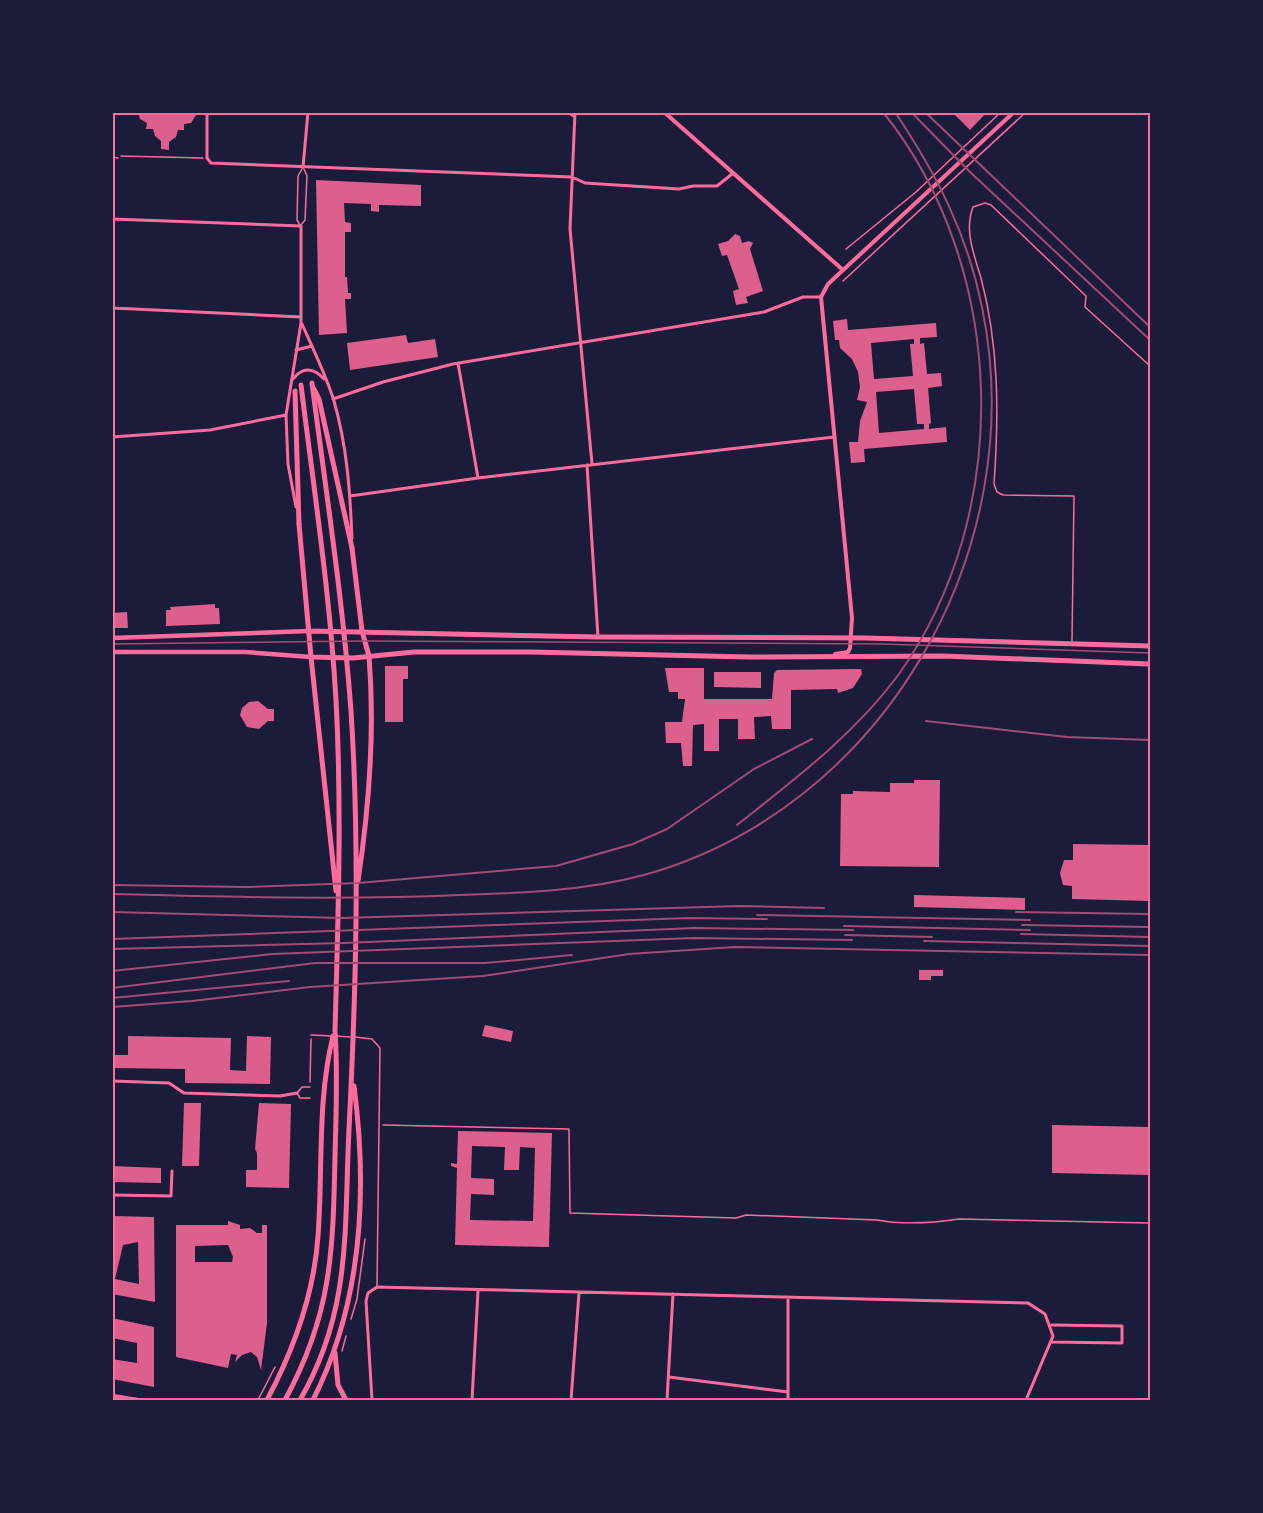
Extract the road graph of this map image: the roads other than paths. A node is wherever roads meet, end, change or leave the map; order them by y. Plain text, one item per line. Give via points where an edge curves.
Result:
1 (207, 112) edge
2 (308, 112) edge
3 (567, 112) edge
4 (664, 112) edge
5 (1014, 112) edge
6 (574, 114) edge
7 (112, 158) edge
8 (118, 158) road end
9 (303, 167) junction
10 (732, 174) junction
11 (572, 177) junction
12 (112, 219) edge
13 (301, 226) junction
14 (843, 270) junction
15 (821, 297) junction
16 (112, 308) edge
17 (301, 317) junction
18 (301, 323) junction
19 (582, 342) junction
20 (312, 346) junction
21 (296, 350) junction
22 (458, 363) junction
23 (1150, 366) edge
24 (293, 379) junction
25 (326, 380) junction
26 (302, 385) dead end
27 (295, 390) dead end
28 (333, 399) junction
29 (286, 415) junction
30 (112, 437) edge
31 (834, 437) junction
32 (590, 465) junction
33 (478, 478) junction
34 (350, 496) junction
35 (299, 524) junction
36 (352, 548) junction
37 (309, 631) junction
38 (362, 631) junction
39 (598, 637) junction
40 (852, 637) junction
41 (112, 638) edge
42 (1072, 645) junction
43 (1150, 646) edge
44 (112, 652) edge
45 (369, 656) junction
46 (311, 657) junction
47 (816, 657) junction
48 (1150, 664) edge
49 (356, 894) junction
50 (339, 904) junction
51 (334, 1031) junction
52 (311, 1035) road end
53 (352, 1072) junction
54 (112, 1081) edge
55 (310, 1087) road end
56 (297, 1093) junction
57 (310, 1098) dead end
58 (172, 1171) dead end
59 (112, 1195) edge
60 (377, 1287) junction
61 (478, 1291) junction
62 (579, 1293) junction
63 (673, 1294) junction
64 (788, 1297) junction
65 (1051, 1325) junction
66 (1052, 1342) junction
67 (335, 1352) junction
68 (669, 1377) junction
69 (788, 1392) junction
70 (112, 1396) edge
71 (137, 1401) edge
72 (267, 1401) edge
73 (285, 1401) edge
74 (300, 1401) edge
75 (313, 1401) edge
76 (346, 1401) edge
77 (372, 1401) edge
78 (472, 1401) edge
79 (571, 1401) edge
80 (667, 1401) edge
81 (788, 1401) edge
82 (1026, 1401) edge

1 - 9 street via 207,158 211,163
2 - 9 street
3 - 6 street
4 - 10 street
5 - 14 street
6 - 11 street
7 - 8 lane
9 - 11 street
9 - 13 lane via 307,176 305,220
9 - 13 lane via 298,176 297,220
10 - 11 street via 717,186 679,189 585,183
10 - 14 street
11 - 19 street via 570,229
12 - 13 street
13 - 17 street
14 - 15 street
15 - 19 street via 803,297 764,312
15 - 31 street
16 - 17 street
17 - 18 street
18 - 20 street
18 - 21 street
19 - 22 street
19 - 32 street
20 - 21 street
20 - 25 street
21 - 24 street
22 - 28 street
22 - 33 street
23 - 42 lane via 1085,307 1086,296 991,205 973,207 969,236 990,312 996,364 994,484 1003,495 1074,496
24 - 25 street via 306,369
24 - 29 street
25 - 28 street
26 - 50 main road via 330,620 339,784
27 - 35 main road
28 - 34 street
29 - 30 street via 210,430
29 - 35 street via 288,464
31 - 32 street
31 - 40 street
32 - 33 street
32 - 39 street
33 - 34 street
34 - 36 street
35 - 37 main road
36 - 38 main road
36 - 49 main road via 319,399 312,383 330,510 351,714
37 - 38 main road
37 - 41 main road
37 - 46 main road
38 - 39 main road
38 - 45 main road
39 - 40 main road
40 - 42 main road
40 - 47 street via 848,652
42 - 43 main road
44 - 46 main road via 245,652
45 - 46 main road
45 - 47 main road via 508,652
45 - 49 main road via 367,806
46 - 50 main road
47 - 48 main road via 942,656
49 - 53 main road
50 - 51 main road
51 - 72 main road via 323,1111 312,1278 289,1358
51 - 73 main road via 336,1109 330,1275 316,1332
52 - 60 lane via 366,1038 377,1042 380,1048
53 - 67 main road via 360,1152 359,1229 353,1290
53 - 74 main road via 343,1274 323,1353
54 - 56 street via 170,1083 184,1093
55 - 56 lane via 302,1087
56 - 57 lane via 300,1098
58 - 59 street via 171,1196
60 - 61 street
60 - 77 street via 368,1293 366,1301
61 - 62 street
61 - 78 street
62 - 63 street
62 - 79 street
63 - 64 street
63 - 68 street
64 - 65 street via 1023,1302 1040,1310
64 - 69 street
65 - 66 street
65 - 66 street via 1122,1326 1122,1343
66 - 82 street
67 - 75 main road
67 - 76 main road via 338,1385
68 - 69 street
68 - 80 street
69 - 81 street
70 - 71 main road

